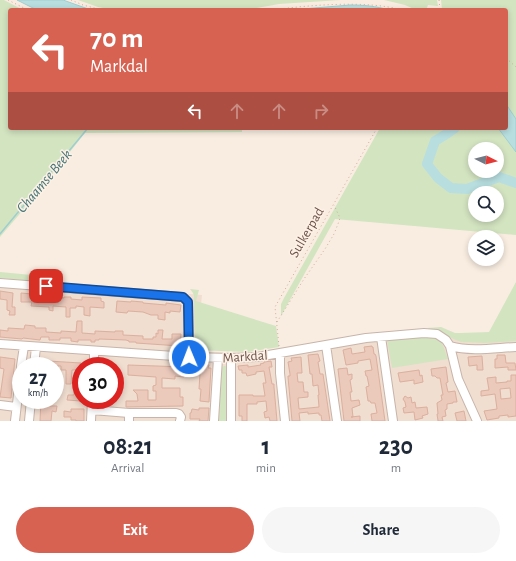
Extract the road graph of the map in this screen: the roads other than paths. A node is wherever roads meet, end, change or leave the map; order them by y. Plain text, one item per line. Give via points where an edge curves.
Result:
1 (0, 283) edge
2 (381, 337) junction
3 (0, 344) edge
4 (326, 345) junction
5 (24, 346) junction
6 (450, 346) junction
7 (36, 347) junction
8 (516, 347) edge
9 (94, 351) junction
10 (280, 352) junction
11 (22, 357) edge
12 (35, 357) edge
13 (94, 357) edge
14 (189, 357) junction
15 (218, 358) junction
16 (231, 358) junction
17 (0, 404) edge
18 (12, 406) edge
19 (16, 409) edge
20 (30, 409) edge
21 (92, 410) joint
22 (129, 417) edge
23 (15, 421) edge
24 (29, 421) edge
25 (91, 421) edge
26 (180, 421) edge
27 (214, 421) edge
28 (230, 421) edge
29 (284, 421) edge
30 (337, 421) edge
31 (393, 421) edge
32 (477, 421) edge

1 - 14 street via 183,297 188,302
2 - 4 street, Markdal
2 - 6 street, Markdal via 437,334
2 - 31 street
3 - 5 street, Markdal
4 - 10 street, Markdal
4 - 30 street
5 - 7 street, Markdal
5 - 11 street
6 - 8 street via 478,349
6 - 32 street via 458,379
7 - 9 street, Markdal
7 - 12 street
9 - 13 street
9 - 14 street, Markdal
10 - 16 street, Markdal via 257,357
10 - 29 street
14 - 15 street, Markdal
15 - 16 street, Markdal
15 - 27 street
16 - 28 street
17 - 18 street
19 - 23 street
20 - 24 street
21 - 22 street
21 - 25 street
22 - 26 street via 176,413 181,417

